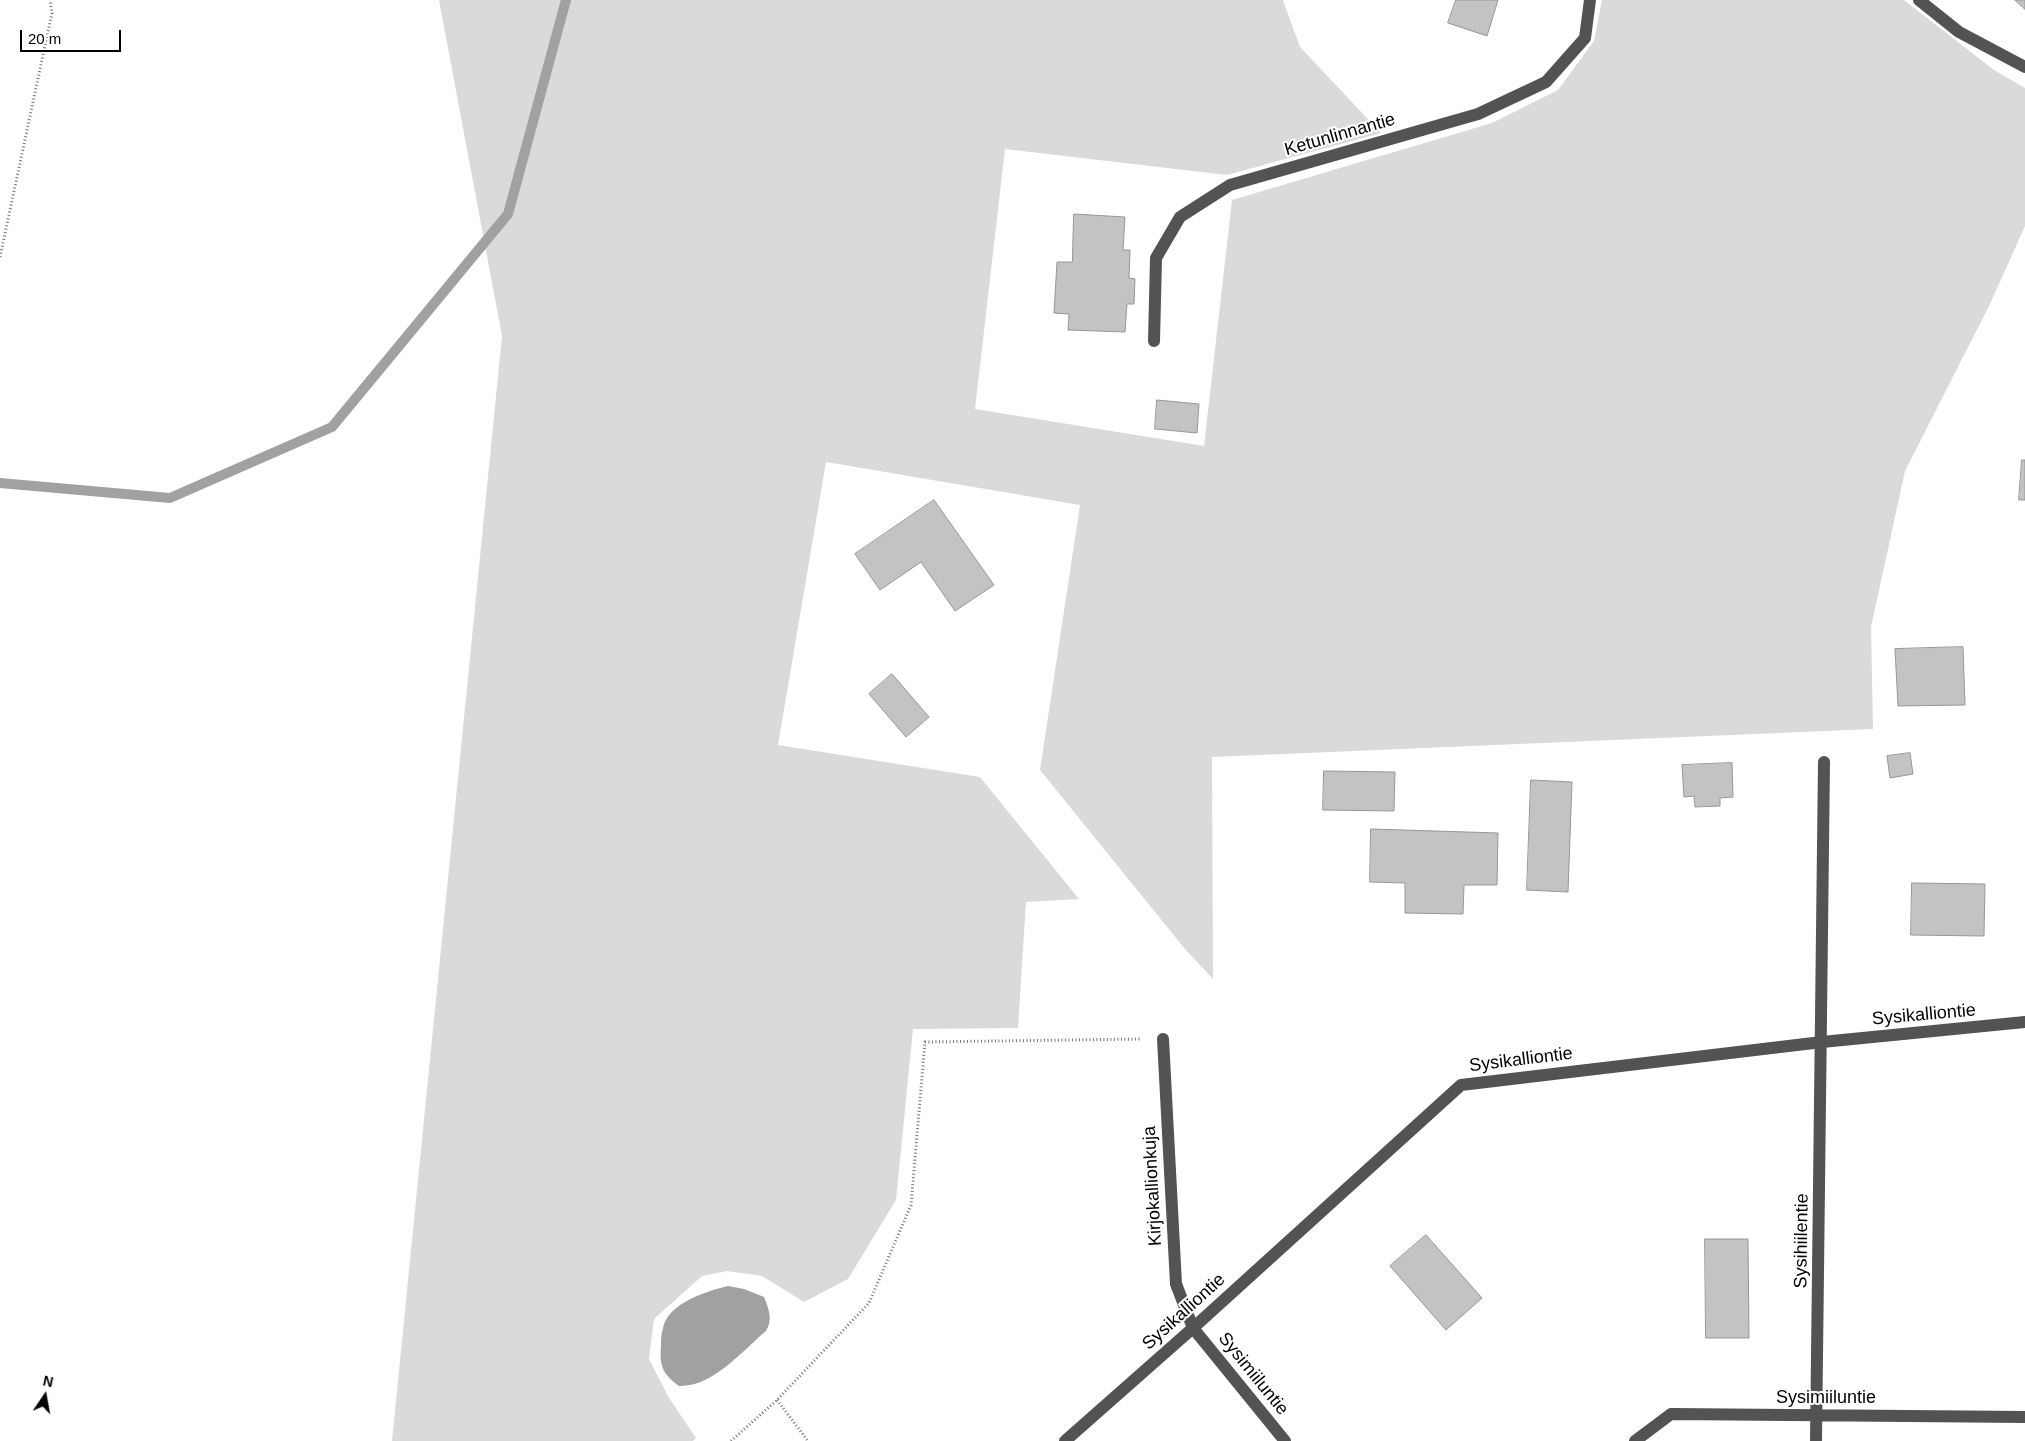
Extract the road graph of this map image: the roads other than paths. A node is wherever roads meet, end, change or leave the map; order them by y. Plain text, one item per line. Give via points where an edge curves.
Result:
1 (1590, 0) edge
2 (1919, 0) edge
3 (2025, 67) edge
4 (1154, 341) dead end
5 (1824, 762) dead end
6 (2025, 1022) edge
7 (1163, 1039) road end
8 (1822, 1042) junction
9 (1193, 1328) junction
10 (1816, 1415) junction
11 (2025, 1417) edge
12 (1065, 1441) edge
13 (1286, 1441) edge
14 (1635, 1441) edge
15 (1816, 1441) edge

1 - 4 street, Ketunlinnantie via 1585,38 1546,82 1478,114 1230,185 1180,217 1156,258
2 - 3 street via 1959,32
5 - 8 street, Sysihiilentie
6 - 8 street, Sysikalliontie
7 - 9 street, Kirjokallionkuja via 1176,1284
8 - 9 street, Sysikalliontie via 1461,1085
8 - 10 street, Sysihiilentie
9 - 12 street, Sysikalliontie
9 - 13 street, Sysimiiluntie
10 - 11 street, Sysimiiluntie
10 - 14 street, Sysimiiluntie via 1671,1414
10 - 15 street, Sysihiilentie

